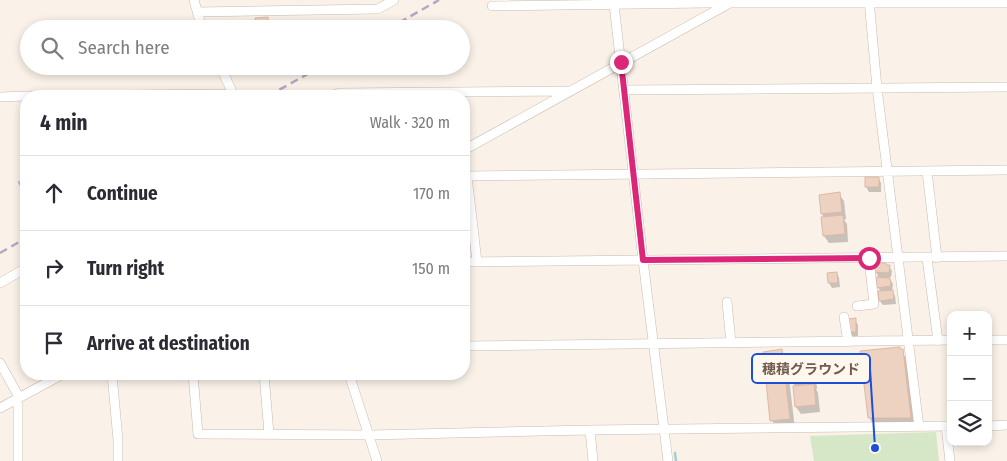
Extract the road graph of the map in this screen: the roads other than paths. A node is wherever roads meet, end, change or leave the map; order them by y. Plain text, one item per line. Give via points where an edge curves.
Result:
1 (194, 0) edge
2 (394, 0) edge
3 (642, 2) edge
4 (688, 2) edge
5 (732, 2) edge
6 (869, 2) edge
7 (1007, 3) edge
8 (614, 4) junction
9 (492, 6) dead end
10 (197, 12) junction
11 (199, 20) edge
12 (621, 62) junction
13 (224, 75) edge
14 (1007, 86) edge
15 (878, 88) junction
16 (232, 90) edge
17 (570, 90) junction
18 (624, 90) junction
19 (470, 91) edge
20 (0, 96) edge
21 (20, 96) edge
22 (470, 147) edge
23 (1007, 170) edge
24 (927, 171) junction
25 (889, 172) junction
26 (633, 175) junction
27 (470, 176) edge
28 (470, 212) edge
29 (1007, 256) edge
30 (869, 258) junction
31 (899, 258) junction
32 (927, 258) junction
33 (938, 258) junction
34 (643, 260) junction
35 (470, 262) edge
36 (477, 262) junction
37 (20, 271) edge
38 (0, 283) edge
39 (727, 302) dead end
40 (857, 306) dead end
41 (844, 317) dead end
42 (947, 340) edge
43 (992, 340) edge
44 (1007, 340) edge
45 (908, 341) junction
46 (938, 341) junction
47 (848, 342) junction
48 (731, 343) junction
49 (654, 344) junction
50 (470, 346) edge
51 (0, 363) edge
52 (51, 380) edge
53 (113, 380) edge
54 (193, 380) edge
55 (264, 380) edge
56 (351, 380) edge
57 (17, 398) junction
58 (0, 408) edge
59 (1007, 425) edge
60 (947, 426) edge
61 (992, 426) edge
62 (919, 427) junction
63 (664, 429) junction
64 (590, 430) junction
65 (269, 434) junction
66 (370, 435) junction
67 (949, 446) edge
68 (18, 461) edge
69 (118, 461) edge
70 (377, 461) edge
71 (593, 461) edge
72 (668, 461) edge
73 (950, 461) edge

1 - 10 street
2 - 10 street via 378,9
3 - 4 street
3 - 8 street
4 - 5 street
5 - 6 street
5 - 12 street
6 - 7 street
6 - 15 street
8 - 9 street
8 - 12 street
10 - 11 street
12 - 17 street
12 - 18 street
13 - 16 street
14 - 15 street
15 - 18 street
15 - 25 street
17 - 19 street
17 - 22 street
18 - 26 street
20 - 21 street
23 - 24 street
24 - 25 street
24 - 33 street
25 - 26 street
25 - 31 street
26 - 27 street
26 - 34 street
28 - 36 street
29 - 33 street
30 - 31 street
30 - 34 street
30 - 40 street via 874,304
31 - 32 street
31 - 45 street
32 - 33 street
32 - 46 street
34 - 36 street
34 - 49 street
35 - 36 street
37 - 38 street
39 - 48 street
41 - 47 street
42 - 46 street
43 - 44 street
45 - 46 street
45 - 47 street
45 - 62 street
47 - 48 street
48 - 49 street
49 - 50 street
49 - 63 street
51 - 57 street
52 - 57 street
53 - 69 street
54 - 65 street via 198,434
55 - 65 street
56 - 66 street
57 - 58 street
57 - 68 street
59 - 61 street
60 - 62 street
62 - 63 street
63 - 64 street
63 - 72 street
64 - 66 street
64 - 71 street
65 - 66 street
66 - 70 street
67 - 73 street

